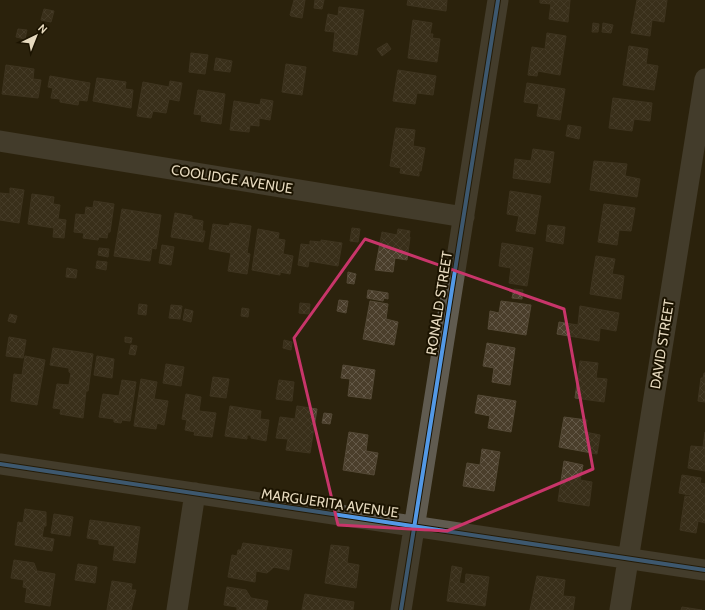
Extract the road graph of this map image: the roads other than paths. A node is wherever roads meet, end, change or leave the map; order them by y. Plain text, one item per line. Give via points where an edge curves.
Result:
1 (498, 0) edge
2 (705, 79) edge
3 (0, 141) edge
4 (464, 217) junction
5 (0, 464) edge
6 (195, 494) junction
7 (414, 526) junction
8 (628, 558) junction
9 (705, 570) edge
10 (177, 610) edge
11 (401, 610) edge
12 (620, 610) edge

1 - 4 street, RONALD STREET
2 - 8 street, DAVID STREET
3 - 4 street, COOLIDGE AVENUE
4 - 7 street, RONALD STREET
5 - 6 street, MARGUERITA AVENUE
6 - 7 street, MARGUERITA AVENUE
6 - 10 street
7 - 8 street, MARGUERITA AVENUE
7 - 11 street, RONALD STREET
8 - 9 street, MARGUERITA AVENUE
8 - 12 street, DAVID STREET

